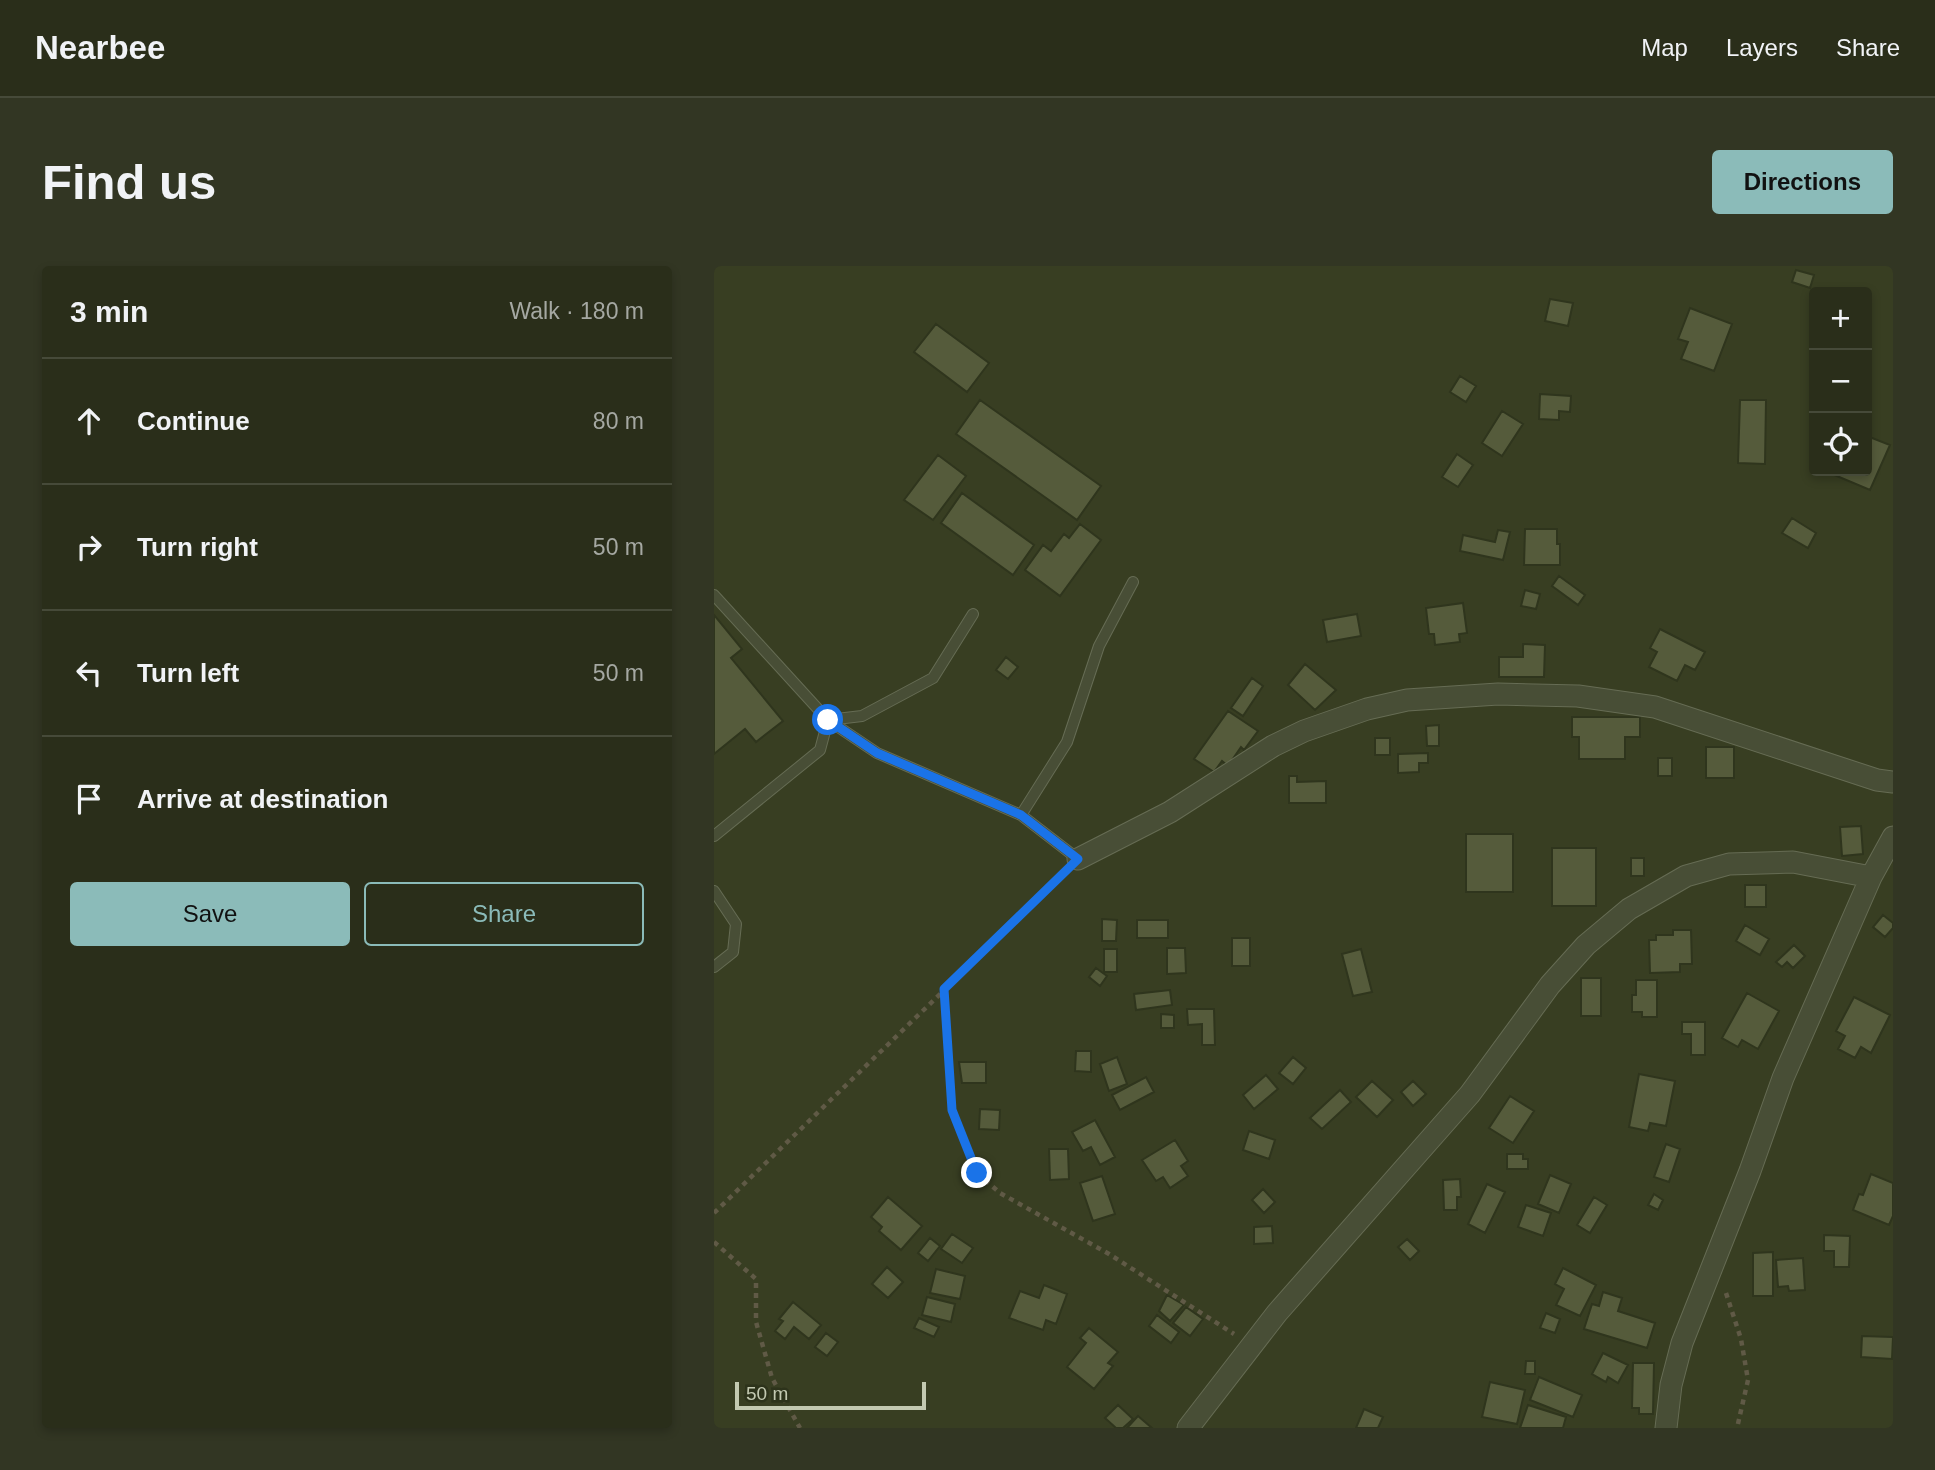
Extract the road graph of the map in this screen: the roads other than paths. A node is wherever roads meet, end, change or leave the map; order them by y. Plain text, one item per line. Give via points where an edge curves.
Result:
1 (1133, 582) dead end
2 (714, 595) edge
3 (973, 614) dead end
4 (828, 720) junction
5 (1893, 782) edge
6 (1021, 815) junction
7 (714, 836) edge
8 (1893, 837) edge
9 (1078, 859) joint
10 (1871, 877) junction
11 (714, 891) edge
12 (714, 967) edge
13 (1188, 1428) edge
14 (1666, 1428) edge

1 - 6 lane via 1099,646 1067,742
2 - 4 lane
3 - 4 lane via 933,678 862,716
4 - 6 lane via 877,753
4 - 7 lane via 820,750
5 - 9 street via 1655,708 1578,696 1498,694 1407,700 1304,731 1264,751 1170,812
6 - 9 lane
8 - 10 street
10 - 13 street via 1793,862 1728,864 1686,876 1629,909 1586,945 1550,985 1470,1094 1330,1251
10 - 14 street via 1783,1078 1682,1343
11 - 12 lane via 736,925 733,952

